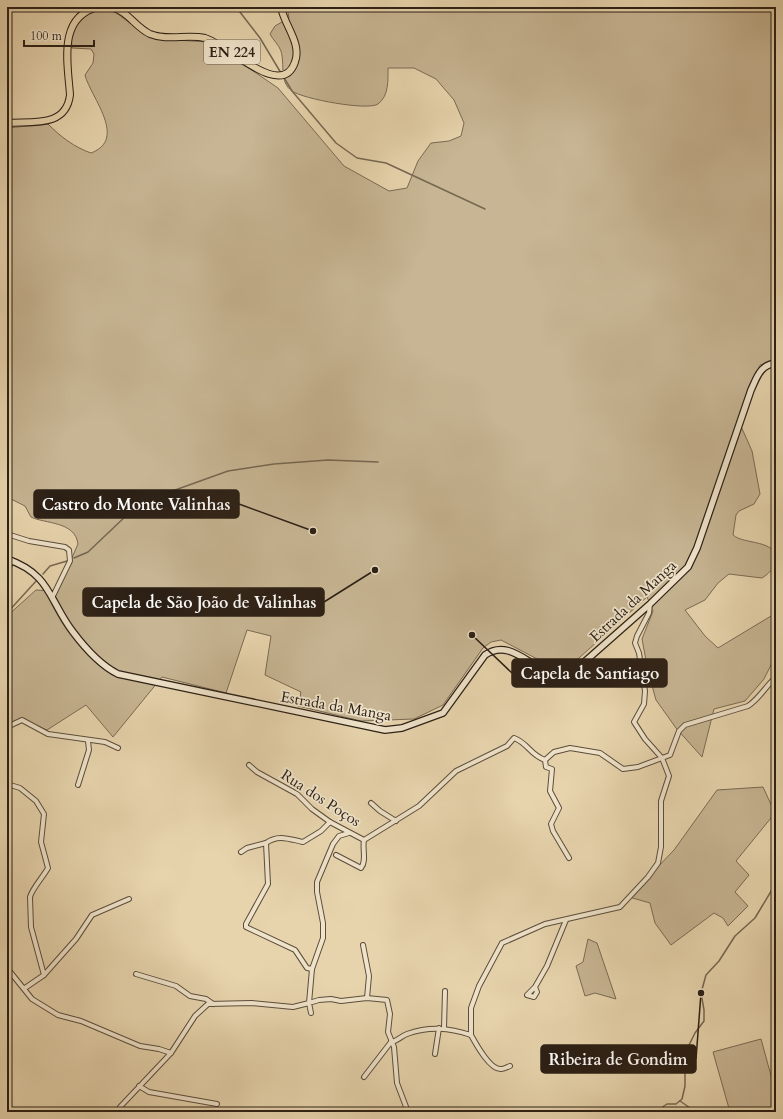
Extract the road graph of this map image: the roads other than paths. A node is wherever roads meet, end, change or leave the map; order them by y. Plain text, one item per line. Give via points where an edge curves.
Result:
1 (98, 7) edge
2 (111, 7) edge
3 (281, 7) edge
4 (7, 123) edge
5 (776, 363) edge
6 (7, 534) edge
7 (9, 560) edge
8 (7, 572) edge
9 (53, 596) junction
10 (650, 604) junction
11 (776, 677) edge
12 (7, 727) edge
13 (88, 740) junction
14 (118, 748) dead end
15 (662, 758) junction
16 (545, 760) junction
17 (250, 765) dead end
18 (7, 784) edge
19 (78, 785) dead end
20 (371, 803) dead end
21 (396, 820) junction
22 (330, 822) junction
23 (349, 833) junction
24 (364, 840) junction
25 (266, 843) junction
26 (241, 852) dead end
27 (336, 854) dead end
28 (569, 858) dead end
29 (129, 899) dead end
30 (566, 920) junction
31 (363, 945) dead end
32 (7, 968) edge
33 (312, 969) junction
34 (136, 974) dead end
35 (44, 975) junction
36 (535, 987) dead end
37 (25, 988) junction
38 (445, 991) dead end
39 (367, 998) junction
40 (309, 1003) junction
41 (213, 1004) junction
42 (311, 1013) dead end
43 (439, 1028) junction
44 (444, 1028) junction
45 (471, 1036) junction
46 (391, 1042) junction
47 (170, 1054) junction
48 (435, 1054) dead end
49 (510, 1066) dead end
50 (364, 1077) dead end
51 (139, 1086) junction
52 (217, 1104) dead end
53 (118, 1110) edge
54 (130, 1112) edge
55 (408, 1112) edge

1 - 4 main road via 82,14 74,21 70,30 67,41 70,95 63,114 49,120
2 - 3 main road, EN 224 via 122,11 141,29 152,35 214,41 261,72 279,76 293,67 297,54
5 - 10 street, Estrada da Manga via 760,370 751,390 697,548 688,567
6 - 9 street via 69,550 70,561
7 - 8 street
7 - 9 street, Estrada da Manga via 27,568 42,580
9 - 10 street, Estrada da Manga via 72,632 105,667 118,674 385,730 402,728 443,713 485,655 491,651 511,650 551,673 562,675 573,672
10 - 15 street via 649,613 635,643 639,652 645,691 644,704 634,722
11 - 15 street via 748,706 685,726 680,731 670,755
12 - 13 street via 22,720 48,734
13 - 14 street via 105,742
13 - 19 street via 89,750
15 - 16 street via 638,767 623,769 600,753 570,748 554,752
15 - 30 street via 669,776 661,801 661,847 658,863 620,907
16 - 21 street, Rua dos Poços via 536,757 521,740 514,738 507,746 456,771 419,806
16 - 28 street via 546,767 552,770 550,791 559,808 551,824
17 - 22 street, Rua dos Poços via 257,772 297,794
18 - 35 street via 20,788 36,801 44,814 41,842 48,868 30,897 32,927
20 - 21 street
21 - 24 street, Rua dos Poços
22 - 23 street, Rua dos Poços
22 - 25 street via 303,842 283,837
23 - 24 street, Rua dos Poços
23 - 33 street via 339,836 317,882 316,892 323,924 323,938
24 - 27 street via 364,865 361,868
25 - 26 street
25 - 33 street via 268,884 246,927 295,950 307,968
29 - 35 street via 92,915 76,939
30 - 36 street
30 - 45 street via 545,924 502,942 479,986 471,1008
31 - 39 street via 369,976
32 - 37 street
33 - 40 street
34 - 41 street via 176,986 190,996 206,999
35 - 37 street
37 - 47 street via 32,999 58,1015 82,1020 140,1046
38 - 44 street
39 - 40 street via 319,1000
39 - 46 street via 387,1000 390,1014 388,1032
40 - 41 street via 293,1007 252,1003
40 - 42 street
41 - 47 street via 208,1004 195,1016
43 - 44 street
43 - 46 street via 405,1034
43 - 48 street
44 - 45 street
45 - 49 street via 496,1068
46 - 50 street
46 - 55 street via 394,1047 397,1083
47 - 51 street
51 - 52 street via 149,1092
51 - 53 street
53 - 54 street

